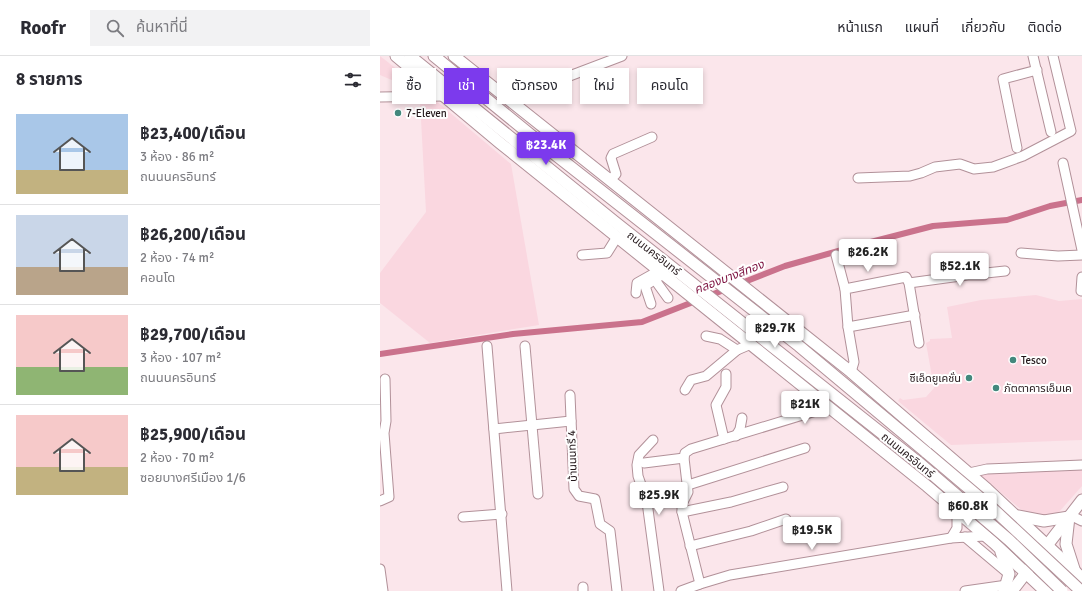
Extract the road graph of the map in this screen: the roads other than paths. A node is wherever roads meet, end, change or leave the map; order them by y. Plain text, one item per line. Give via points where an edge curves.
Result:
1 (396, 56) edge
2 (410, 56) edge
3 (434, 56) edge
4 (454, 56) edge
5 (622, 56) edge
6 (1033, 56) edge
7 (1053, 56) edge
8 (411, 68) edge
9 (1036, 70) junction
10 (572, 76) edge
11 (436, 88) edge
12 (497, 90) edge
13 (444, 95) edge
14 (380, 97) edge
15 (392, 97) edge
16 (455, 104) edge
17 (514, 104) edge
18 (517, 106) joint
19 (1051, 132) dead end
20 (652, 137) dead end
21 (1017, 148) dead end
22 (1063, 163) dead end
23 (858, 178) dead end
24 (610, 180) junction
25 (565, 196) junction
26 (615, 222) junction
27 (617, 237) junction
28 (1082, 250) edge
29 (1021, 253) dead end
30 (582, 255) dead end
31 (836, 255) dead end
32 (1082, 255) edge
33 (1005, 271) dead end
34 (659, 275) junction
35 (1082, 277) edge
36 (909, 283) junction
37 (845, 289) junction
38 (1081, 291) edge
39 (636, 293) dead end
40 (668, 298) dead end
41 (651, 304) dead end
42 (915, 315) junction
43 (848, 327) junction
44 (706, 336) dead end
45 (919, 343) dead end
46 (751, 344) junction
47 (487, 346) dead end
48 (525, 346) dead end
49 (799, 346) junction
50 (737, 350) junction
51 (851, 372) junction
52 (726, 374) dead end
53 (385, 379) dead end
54 (684, 390) dead end
55 (871, 390) junction
56 (570, 395) dead end
57 (829, 407) junction
58 (742, 418) dead end
59 (571, 421) junction
60 (533, 424) junction
61 (494, 429) junction
62 (382, 431) edge
63 (736, 436) junction
64 (724, 439) junction
65 (653, 440) dead end
66 (805, 448) dead end
67 (684, 456) junction
68 (644, 463) dead end
69 (1082, 465) edge
70 (969, 473) junction
71 (688, 485) junction
72 (783, 487) dead end
73 (538, 494) dead end
74 (1082, 500) edge
75 (380, 501) edge
76 (682, 512) junction
77 (957, 512) junction
78 (502, 514) junction
79 (1016, 516) junction
80 (1069, 516) junction
81 (463, 517) dead end
82 (786, 519) dead end
83 (1082, 521) edge
84 (985, 536) junction
85 (965, 537) junction
86 (951, 538) junction
87 (996, 545) junction
88 (1047, 545) junction
89 (690, 546) junction
90 (380, 569) edge
91 (1026, 572) junction
92 (1079, 575) edge
93 (700, 584) junction
94 (1008, 585) edge
95 (383, 591) edge
96 (507, 591) edge
97 (617, 591) edge
98 (659, 591) edge
99 (681, 591) edge
100 (966, 591) edge
101 (1045, 591) edge
102 (1054, 591) edge
103 (1062, 591) edge
104 (1081, 591) edge

1 - 8 main road, ถนนนครอินทร์
2 - 26 main road, ถนนนครอินทร์
3 - 49 main road, ถนนนครอินทร์
4 - 12 main road
5 - 10 street
6 - 9 street
7 - 23 street via 1071,131 1023,156 993,167 974,169 960,164 935,167 910,176
9 - 19 street
9 - 21 street via 1003,79
11 - 13 main road, ถนนนครอินทร์
14 - 15 street
16 - 25 main road, ถนนนครอินทร์
17 - 18 main road
18 - 24 main road
20 - 24 street via 613,154 611,158 616,174
22 - 28 street
24 - 51 main road
25 - 26 main road
25 - 27 main road, ถนนนครอินทร์
26 - 103 main road, ถนนนครอินทร์, bridge via 918,462
27 - 30 street via 607,253
27 - 34 main road, ถนนนครอินทร์
29 - 32 street
31 - 37 street
33 - 36 street
34 - 39 street via 637,283
34 - 40 street
34 - 41 street via 645,286
34 - 46 main road, ถนนนครอินทร์ via 684,291
35 - 38 street
36 - 37 street via 904,276
36 - 42 street
37 - 43 street
42 - 43 street
42 - 45 street
43 - 51 street via 854,362
44 - 50 street via 720,339
46 - 50 street
46 - 57 main road, ถนนนครอินทร์
47 - 61 street
48 - 60 street
49 - 55 main road
49 - 104 main road, ถนนนครอินทร์, bridge via 998,513
50 - 54 street via 706,376 688,382
51 - 55 main road
52 - 64 street via 726,387 716,405
53 - 62 street via 386,421
55 - 70 main road
56 - 59 street, บ้านนนทรี 4
57 - 63 street
57 - 77 main road, ถนนนครอินทร์
58 - 63 street
59 - 60 street
59 - 97 street, บ้านนนทรี 4 via 575,492 579,496 596,499 600,524 610,531
60 - 61 street
60 - 73 street
61 - 78 street
62 - 75 street via 389,497
63 - 64 street
64 - 67 street via 691,449
65 - 98 street via 640,455 637,465 647,502
66 - 71 street
67 - 68 street
67 - 71 street
69 - 70 street via 987,469
70 - 79 main road
71 - 76 street
72 - 76 street via 731,502
74 - 80 main road
76 - 89 street
77 - 84 main road, ถนนนครอินทร์
77 - 86 street via 957,528
78 - 81 street
78 - 96 street
79 - 80 main road via 1044,521
79 - 87 main road via 1022,529 1020,539 1009,544
79 - 88 main road
80 - 83 street
80 - 88 main road
80 - 92 main road via 1066,544
82 - 89 street via 751,531
84 - 85 street
84 - 87 main road, ถนนนครอินทร์
85 - 86 street
85 - 94 street
86 - 93 street via 730,575
87 - 91 main road, ถนนนครอินทร์
87 - 94 main road
88 - 91 main road
88 - 92 main road
89 - 93 street
90 - 95 street
91 - 94 main road
91 - 101 main road, ถนนนครอินทร์
92 - 102 main road via 1064,572 1060,574 1053,582
93 - 99 street
94 - 100 street

